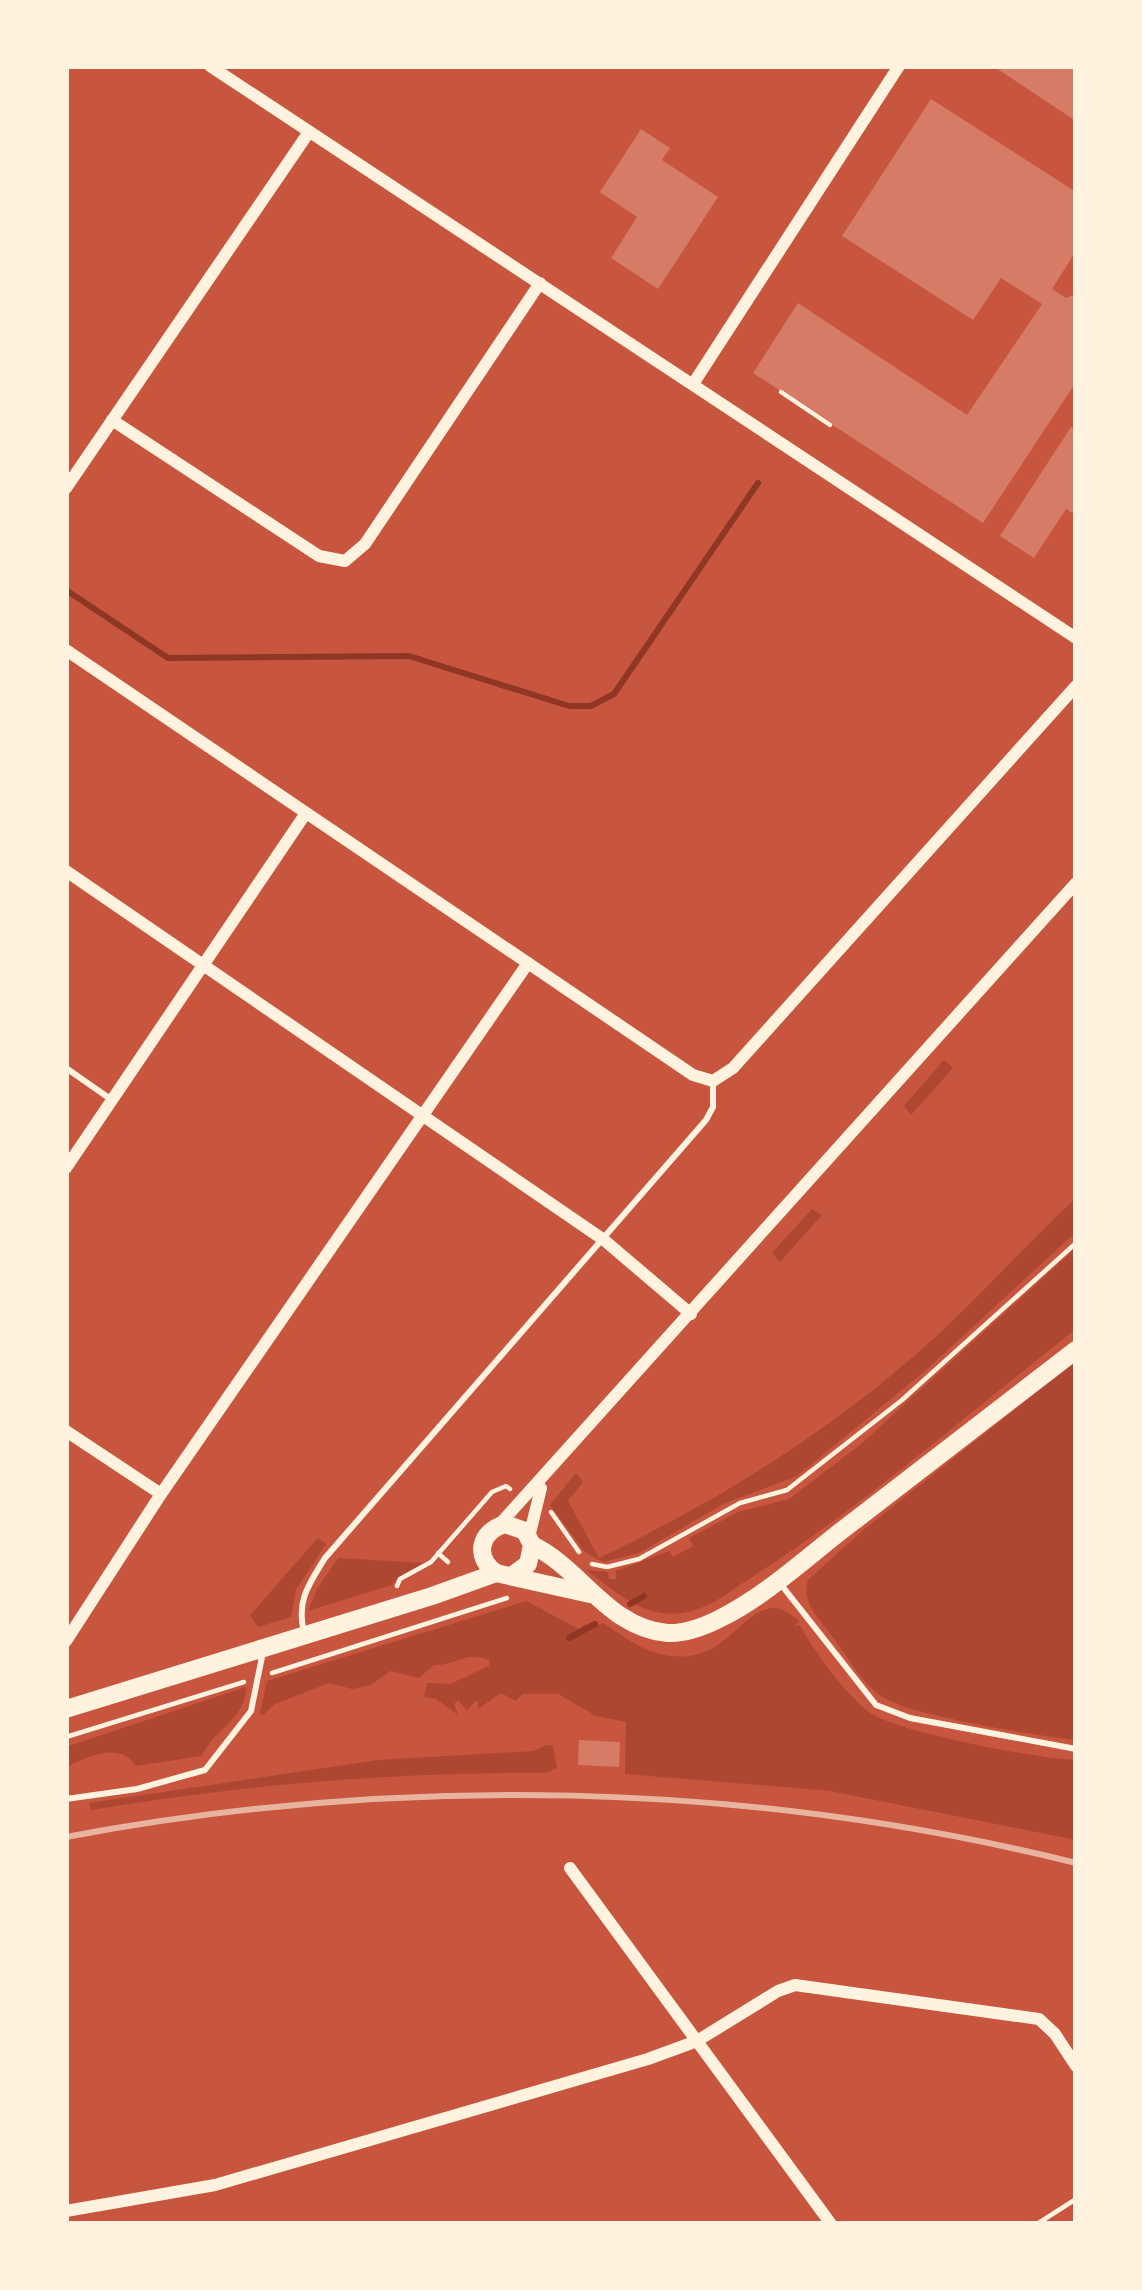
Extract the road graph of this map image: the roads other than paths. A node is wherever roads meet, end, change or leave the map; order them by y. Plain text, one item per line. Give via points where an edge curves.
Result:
1 (210, 66) edge
2 (898, 66) edge
3 (309, 132) junction
4 (540, 283) junction
5 (693, 384) junction
6 (112, 420) junction
7 (66, 488) edge
8 (1076, 638) edge
9 (66, 650) edge
10 (1076, 686) edge
11 (306, 813) junction
12 (66, 872) edge
13 (1076, 883) edge
14 (528, 963) junction
15 (204, 965) junction
16 (66, 1068) edge
17 (713, 1081) junction
18 (112, 1100) junction
19 (422, 1115) junction
20 (66, 1168) edge
21 (604, 1240) junction
22 (691, 1314) junction
23 (1076, 1350) edge
24 (66, 1430) edge
25 (550, 1471) junction
26 (161, 1494) junction
27 (498, 1526) junction
28 (531, 1541) junction
29 (481, 1553) junction
30 (504, 1574) junction
31 (777, 1580) junction
32 (590, 1594) junction
33 (432, 1596) junction
34 (304, 1636) junction
35 (66, 1641) edge
36 (264, 1649) junction
37 (66, 1709) edge
38 (1076, 1749) edge
39 (66, 1799) edge
40 (570, 1868) dead end
41 (698, 2041) junction
42 (1076, 2066) edge
43 (66, 2211) edge
44 (831, 2224) edge

1 - 3 street
2 - 5 street
3 - 4 street
3 - 6 street
4 - 5 street
4 - 6 street via 365,544 345,560 319,556
5 - 8 street
6 - 7 street
9 - 11 street
10 - 17 street via 734,1068
11 - 14 street
11 - 15 street
12 - 15 street
13 - 22 street
14 - 17 street
14 - 19 street
15 - 18 street
15 - 19 street
16 - 18 lane
17 - 21 lane via 706,1120
18 - 20 street
19 - 21 street
19 - 26 street
21 - 22 street
21 - 34 lane via 325,1558 304,1591
22 - 25 street
23 - 31 main road
24 - 26 street
25 - 27 street
25 - 28 street
26 - 35 street
27 - 28 main road via 519,1527
27 - 29 main road
28 - 30 main road via 529,1564
28 - 32 main road via 568,1566
29 - 30 main road
29 - 33 main road
30 - 32 main road
30 - 33 main road
31 - 32 main road via 722,1618 668,1633 630,1621
31 - 38 lane via 876,1705
33 - 34 main road
34 - 36 main road
36 - 37 main road
36 - 39 lane via 251,1711 205,1769
40 - 41 street
41 - 42 street via 778,1991 803,1985 1039,2019
41 - 43 street via 215,2185
41 - 44 street

